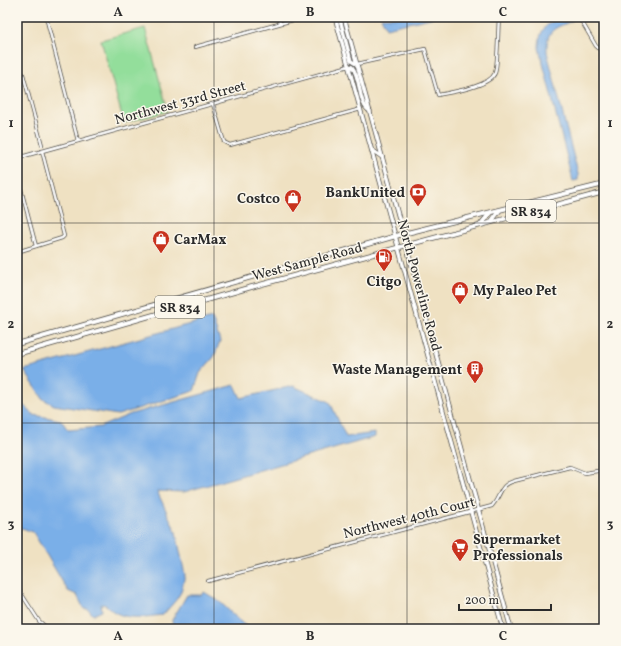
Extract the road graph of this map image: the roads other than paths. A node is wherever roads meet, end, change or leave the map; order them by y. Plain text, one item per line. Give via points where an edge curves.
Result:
1 (46, 17) edge
2 (278, 17) edge
3 (304, 17) edge
4 (336, 17) edge
5 (344, 17) edge
6 (500, 17) edge
7 (579, 17) edge
8 (280, 23) junction
9 (195, 47) dead end
10 (604, 53) edge
11 (356, 64) junction
12 (349, 66) junction
13 (17, 76) edge
14 (213, 104) junction
15 (361, 109) junction
16 (370, 112) junction
17 (78, 141) junction
18 (42, 145) dead end
19 (17, 148) edge
20 (372, 149) junction
21 (42, 151) junction
22 (18, 157) edge
23 (382, 157) junction
24 (17, 174) edge
25 (604, 184) edge
26 (604, 192) edge
27 (499, 211) junction
28 (490, 213) junction
29 (491, 222) junction
30 (480, 225) junction
31 (403, 234) junction
32 (396, 237) junction
33 (36, 246) junction
34 (406, 246) junction
35 (399, 248) junction
36 (17, 252) edge
37 (421, 328) junction
38 (431, 335) junction
39 (17, 344) edge
40 (17, 354) edge
41 (443, 407) junction
42 (452, 414) junction
43 (448, 426) junction
44 (604, 470) edge
45 (478, 510) junction
46 (471, 512) junction
47 (208, 581) dead end
48 (17, 587) edge
49 (48, 629) edge
50 (503, 629) edge
51 (511, 629) edge

1 - 17 street
2 - 8 street
3 - 8 street
4 - 11 main road via 341,23 351,61
4 - 12 main road, North Powerline Road
5 - 11 main road, North Powerline Road
6 - 11 street via 495,73 488,81 438,95 425,49
7 - 10 street via 596,46
8 - 9 street
11 - 16 main road, North Powerline Road
12 - 14 street, Northwest 33rd Street
12 - 15 main road, North Powerline Road
12 - 16 main road via 355,72 364,103
13 - 18 street via 23,74
14 - 15 street via 224,142 230,145
14 - 17 street, Northwest 33rd Street
15 - 20 main road, North Powerline Road
16 - 23 main road, North Powerline Road
17 - 21 street, Northwest 33rd Street
19 - 22 street
20 - 23 main road
20 - 32 main road, North Powerline Road
21 - 22 street, Northwest 33rd Street
21 - 33 street via 64,236
23 - 31 main road, North Powerline Road
24 - 33 street
25 - 27 main road, West Sample Road / SR 834
26 - 29 main road, West Sample Road / SR 834
27 - 28 main road, West Sample Road / SR 834
27 - 29 main road
28 - 30 main road
28 - 31 main road, West Sample Road / SR 834
29 - 30 main road, West Sample Road / SR 834
30 - 34 main road, West Sample Road / SR 834
31 - 32 main road, West Sample Road / SR 834
31 - 34 main road, North Powerline Road
32 - 35 main road, North Powerline Road
32 - 39 main road, West Sample Road / SR 834
33 - 36 street
34 - 35 main road, West Sample Road / SR 834
34 - 38 main road, North Powerline Road
35 - 37 main road, North Powerline Road
35 - 40 main road, West Sample Road / SR 834
37 - 38 main road
37 - 41 main road, North Powerline Road
38 - 42 main road, North Powerline Road
41 - 42 main road
41 - 43 main road, North Powerline Road
42 - 43 main road
42 - 45 main road, North Powerline Road
43 - 46 main road, North Powerline Road
44 - 45 street, Northwest 40th Court via 585,473 570,467 514,481 501,488 492,506
45 - 46 street, Northwest 40th Court
45 - 51 main road, North Powerline Road
46 - 47 street, Northwest 40th Court
46 - 50 main road, North Powerline Road
48 - 49 street via 39,621

